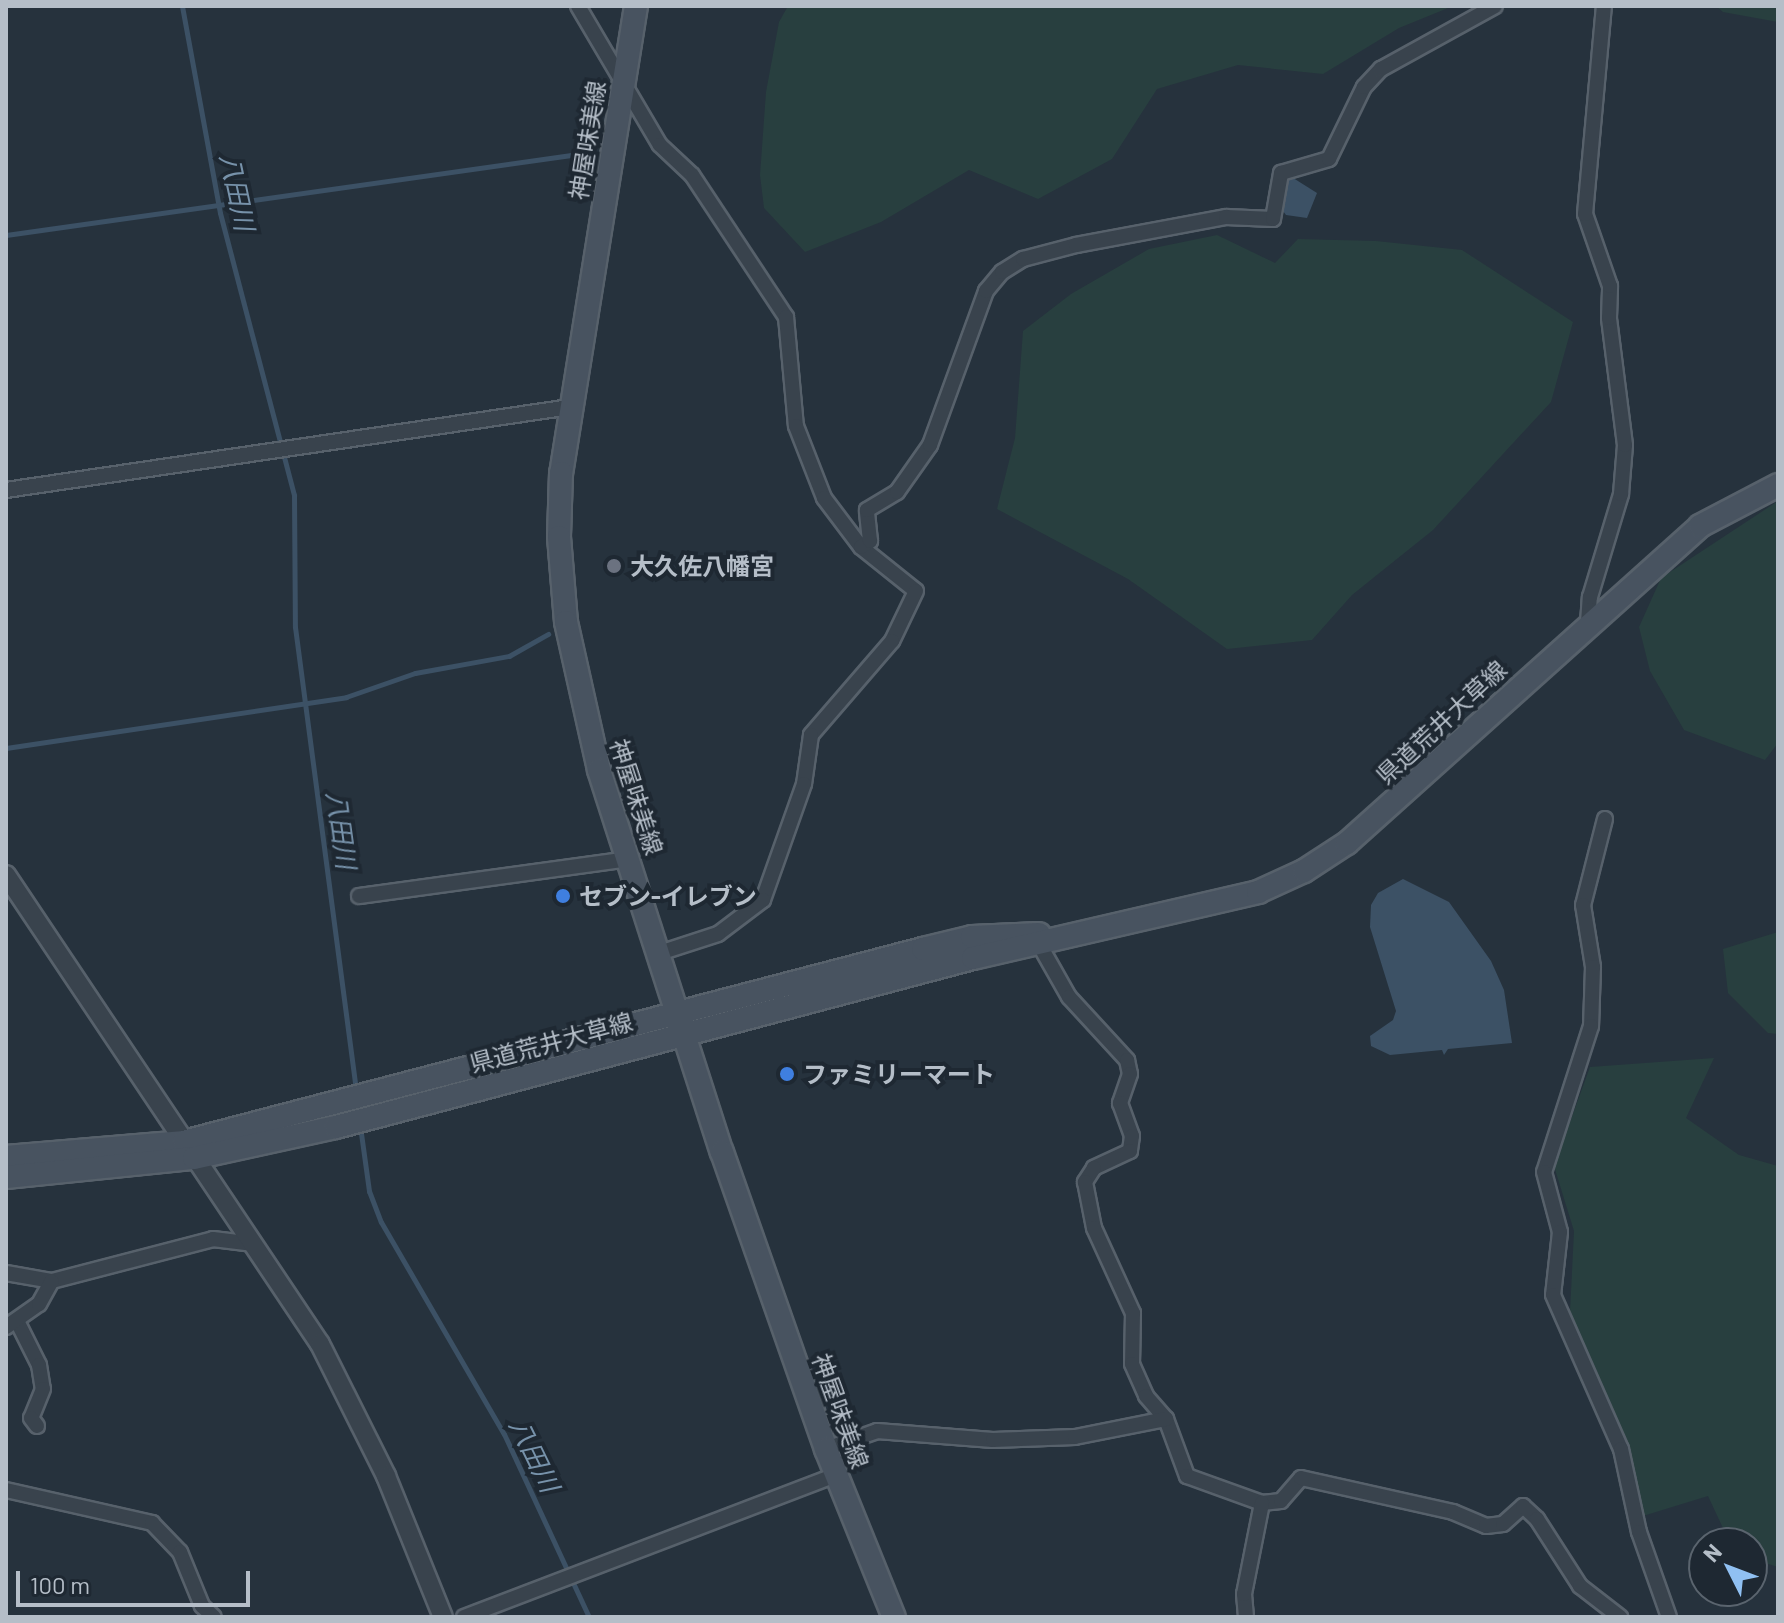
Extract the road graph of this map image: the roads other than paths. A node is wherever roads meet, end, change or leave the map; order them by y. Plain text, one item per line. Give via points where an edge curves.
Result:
1 (578, 6) edge
2 (636, 6) edge
3 (1495, 6) edge
4 (1604, 6) edge
5 (622, 80) junction
6 (570, 407) junction
7 (1778, 485) edge
8 (6, 490) edge
9 (861, 547) junction
10 (1588, 623) junction
11 (1605, 819) dead end
12 (629, 859) junction
13 (6, 875) edge
14 (359, 896) dead end
15 (1104, 931) junction
16 (1039, 944) junction
17 (659, 953) junction
18 (681, 1024) junction
19 (189, 1150) junction
20 (6, 1157) edge
21 (6, 1177) edge
22 (254, 1244) junction
23 (6, 1273) edge
24 (52, 1281) junction
25 (12, 1324) edge
26 (1166, 1419) junction
27 (37, 1426) dead end
28 (826, 1449) junction
29 (836, 1475) junction
30 (6, 1490) edge
31 (1262, 1503) junction
32 (214, 1617) edge
33 (443, 1617) edge
34 (464, 1617) edge
35 (894, 1617) edge
36 (1246, 1617) edge
37 (1620, 1617) edge
38 (1669, 1617) edge

1 - 5 street
2 - 5 main road, 神屋味美線
3 - 9 street via 1381,69 1364,87 1329,159 1294,165 1281,173 1273,219 1226,217 1076,245 1023,259 1002,272 986,291 930,445 897,492 867,510 870,541
4 - 10 street via 1585,214 1610,286 1609,318 1625,445 1621,494 1590,597
5 - 6 main road, 神屋味美線
5 - 9 street via 660,145 692,175 786,317 796,426 824,498
6 - 8 street
6 - 12 main road, 神屋味美線 via 561,473 562,592 577,688
7 - 10 main road, 県道荒井大草線 via 1700,526
9 - 17 street via 916,591 892,641 811,735 804,784 763,900 718,934
10 - 15 main road, 県道荒井大草線 via 1356,834 1304,871 1258,892
11 - 38 street via 1583,905 1593,967 1591,1026 1544,1172 1560,1232 1553,1295 1621,1449 1639,1532
12 - 14 street
12 - 17 main road, 神屋味美線
13 - 19 street
15 - 16 main road, 県道荒井大草線
15 - 18 main road, 県道荒井大草線 via 972,937
16 - 18 main road, 県道荒井大草線
16 - 26 street via 1069,997 1127,1060 1130,1074 1120,1103 1132,1136 1130,1151 1094,1168 1085,1182 1094,1228 1133,1313 1132,1364 1146,1396
17 - 18 main road, 神屋味美線
18 - 19 main road, 県道荒井大草線 via 334,1103
18 - 19 main road, 県道荒井大草線 via 379,1116
18 - 28 main road, 神屋味美線
19 - 20 main road, 県道荒井大草線
19 - 21 main road, 県道荒井大草線
19 - 22 street
22 - 24 street via 213,1239
22 - 33 street via 346,1394
23 - 24 street
24 - 25 street via 39,1304
25 - 27 street via 39,1365 43,1389 31,1418
26 - 28 street via 1075,1437 993,1440 877,1431
26 - 31 street via 1187,1476
28 - 29 main road, 神屋味美線
29 - 34 street
29 - 35 main road, 神屋味美線
30 - 32 street via 152,1523 180,1552 202,1606
31 - 36 street via 1244,1594
31 - 37 street via 1281,1501 1301,1478 1453,1512 1486,1526 1503,1524 1523,1506 1580,1586

